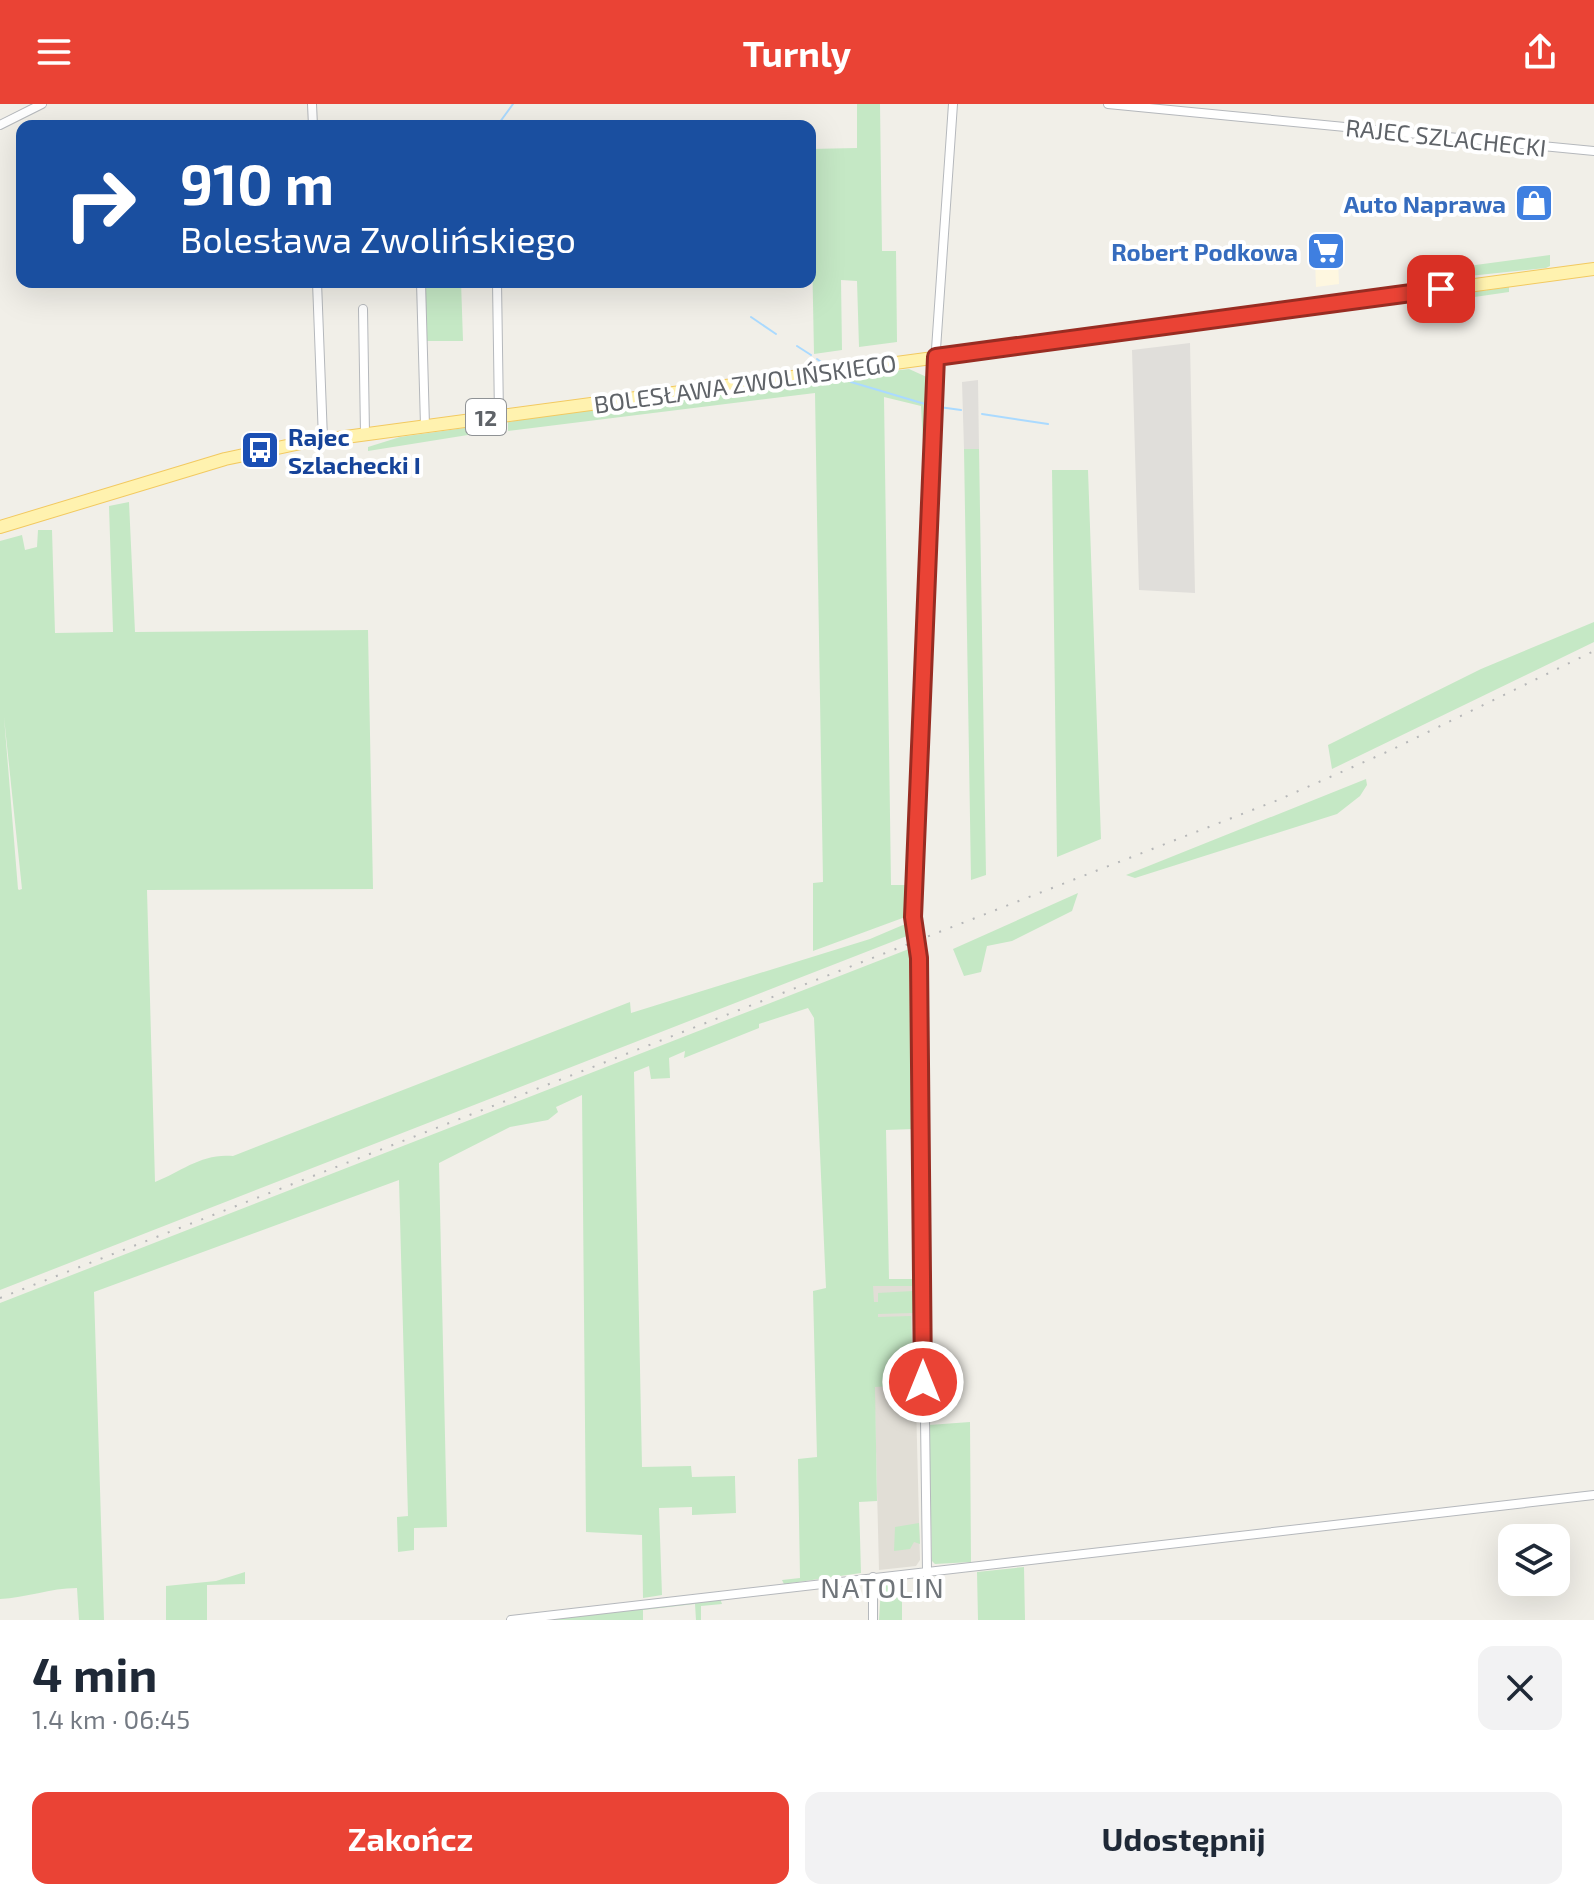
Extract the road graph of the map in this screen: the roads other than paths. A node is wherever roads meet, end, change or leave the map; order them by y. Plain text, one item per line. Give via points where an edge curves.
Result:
1 (42, 104) edge
2 (953, 104) edge
3 (1108, 104) edge
4 (0, 125) edge
5 (1594, 151) edge
6 (1594, 269) edge
7 (317, 288) edge
8 (421, 288) edge
9 (497, 288) edge
10 (363, 309) dead end
11 (936, 357) junction
12 (499, 416) junction
13 (425, 426) junction
14 (365, 434) junction
15 (323, 439) junction
16 (0, 527) edge
17 (1594, 1495) edge
18 (927, 1571) junction
19 (873, 1577) junction
20 (511, 1620) edge
21 (873, 1620) edge

1 - 4 street
2 - 11 street
3 - 5 street, RAJEC SZLACHECKI
6 - 11 main road, BOLESŁAWA ZWOLIŃSKIEGO / 12
7 - 15 street
8 - 13 street
9 - 12 street
10 - 14 street
11 - 12 main road, BOLESŁAWA ZWOLIŃSKIEGO / 12
11 - 18 street via 913,917 919,958
12 - 13 main road, BOLESŁAWA ZWOLIŃSKIEGO / 12
13 - 14 main road, BOLESŁAWA ZWOLIŃSKIEGO / 12
14 - 15 main road, BOLESŁAWA ZWOLIŃSKIEGO / 12
15 - 16 main road, BOLESŁAWA ZWOLIŃSKIEGO / 12 via 225,459
17 - 18 street
18 - 19 street
19 - 20 street
19 - 21 street

